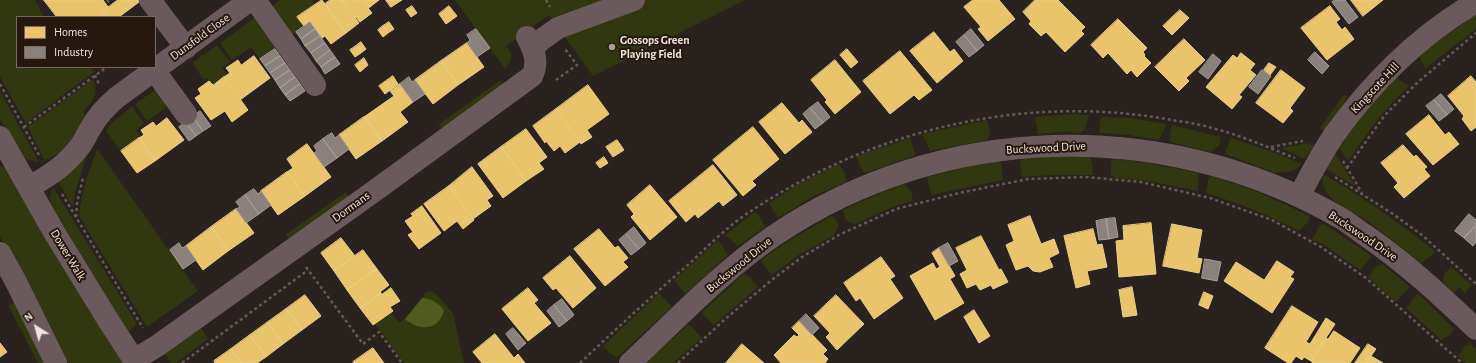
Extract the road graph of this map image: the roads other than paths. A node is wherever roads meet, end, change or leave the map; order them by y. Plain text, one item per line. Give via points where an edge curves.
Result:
1 (150, 0) edge
2 (255, 0) edge
3 (634, 0) edge
4 (238, 4) edge
5 (1464, 4) edge
6 (186, 48) junction
7 (154, 70) junction
8 (315, 84) dead end
9 (186, 114) dead end
10 (2, 143) edge
11 (29, 187) junction
12 (1299, 196) junction
13 (0, 253) edge
14 (1476, 329) edge
15 (135, 362) edge
16 (56, 363) edge
17 (630, 363) edge

1 - 6 street
2 - 8 street
3 - 15 street, Dormans via 558,28 541,40 530,43 536,58 536,68 532,76
4 - 6 street, Dunsfold Close
5 - 12 street, Kingscote Hill via 1409,52 1359,103 1334,136
6 - 7 street, Dunsfold Close
7 - 9 street
7 - 11 street, Dunsfold Close via 109,104 92,124 73,155 62,166
10 - 11 street, Dower Walk
11 - 15 street, Dower Walk
12 - 14 street, Buckswood Drive via 1339,217 1406,265
12 - 17 street, Buckswood Drive via 1270,183 1216,165 1119,147 1025,147 924,165 840,198 776,234 745,257
13 - 16 street

